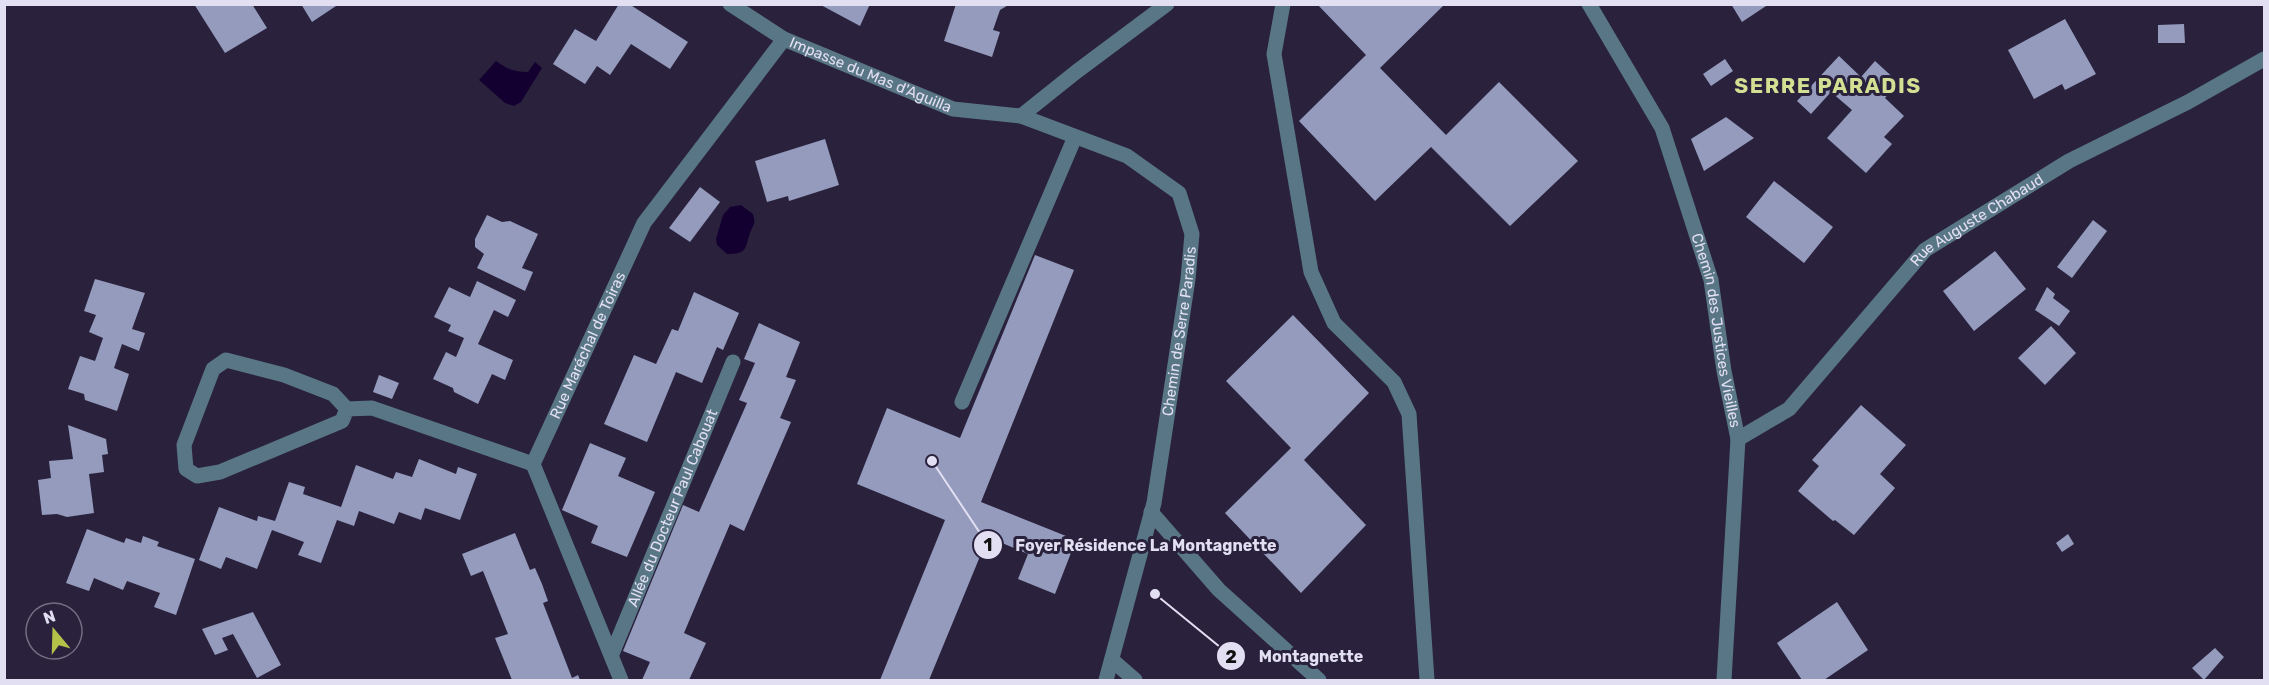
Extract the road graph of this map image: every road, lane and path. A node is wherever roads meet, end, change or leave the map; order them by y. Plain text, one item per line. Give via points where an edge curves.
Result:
1 (730, 4) edge
2 (1167, 4) edge
3 (1283, 4) edge
4 (1589, 4) edge
5 (784, 39) junction
6 (2265, 59) edge
7 (1021, 116) junction
8 (1075, 136) junction
9 (733, 362) dead end
10 (962, 402) dead end
11 (347, 409) junction
12 (1738, 439) junction
13 (533, 464) junction
14 (1151, 512) junction
15 (612, 654) junction
16 (1112, 660) junction
17 (621, 681) edge
18 (1106, 681) edge
19 (1135, 681) edge
20 (1319, 681) edge
21 (1427, 681) edge
22 (1724, 681) edge

1 - 5 street, Impasse du Mas d'Aguilla
2 - 7 street
3 - 21 street via 1274,54 1311,272 1334,323 1394,382 1409,414
4 - 12 street, Chemin des Justices Vieilles via 1662,128 1711,280
5 - 7 street, Impasse du Mas d'Aguilla via 953,109
5 - 13 street, Rue Maréchal de Toiras via 644,223
6 - 12 street, Rue Auguste Chabaud via 2069,160 1924,250 1789,409
7 - 8 street, Chemin de Serre Paradis
8 - 10 street
8 - 14 street, Chemin de Serre Paradis via 1127,156 1179,193 1192,234
9 - 15 street, Allée du Docteur Paul Cabouat
11 - 11 street via 333,394 284,375 226,360 213,369 188,434 184,445 186,469 197,476 220,472 342,421
11 - 13 street via 372,408
12 - 22 street, Chemin des Justices Vieilles
13 - 15 street
14 - 16 street, Chemin de Serre Paradis
14 - 20 street via 1219,590
15 - 17 street
16 - 18 street, Chemin de Serre Paradis
16 - 19 street

